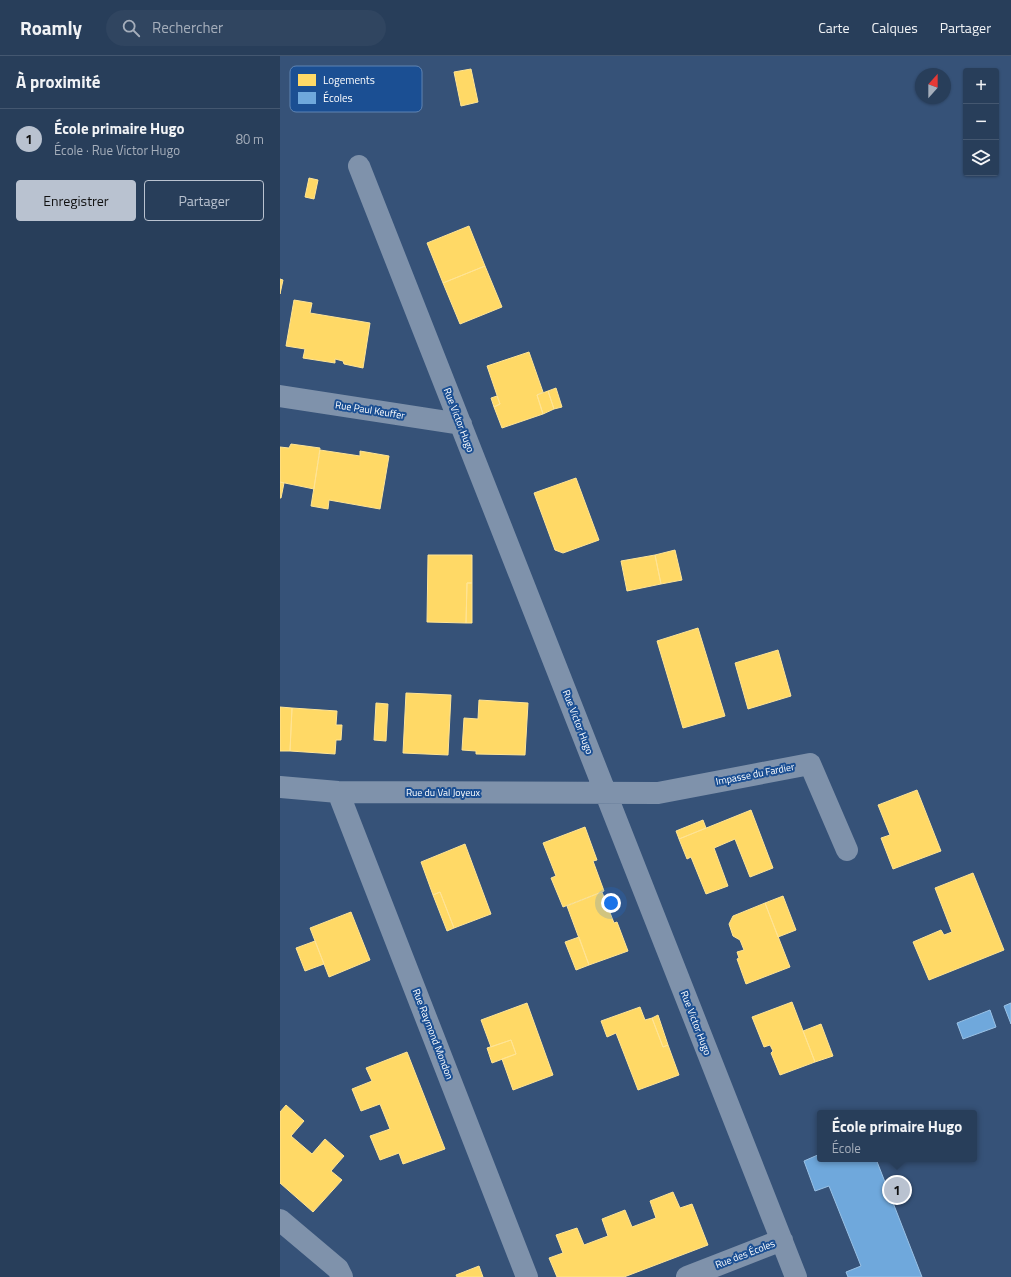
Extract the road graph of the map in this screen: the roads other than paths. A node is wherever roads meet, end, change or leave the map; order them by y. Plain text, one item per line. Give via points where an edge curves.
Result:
1 (359, 166) dead end
2 (280, 396) edge
3 (461, 424) junction
4 (280, 787) edge
5 (338, 792) junction
6 (606, 793) junction
7 (847, 850) dead end
8 (280, 1220) edge
9 (782, 1240) junction
10 (342, 1277) edge
11 (527, 1277) edge
12 (687, 1277) edge
13 (796, 1277) edge

1 - 3 street, Rue Victor Hugo
2 - 3 street, Rue Paul Keuffer
3 - 6 street, Rue Victor Hugo
4 - 5 street, Rue du Val Joyeux
5 - 6 street, Rue du Val Joyeux
5 - 11 street, Rue Raymond Mondon
6 - 7 street, Impasse du Fardier via 658,793 810,764
6 - 9 street, Rue Victor Hugo
8 - 10 street via 338,1269
9 - 12 street, Rue des Écoles
9 - 13 street, Rue Victor Hugo

